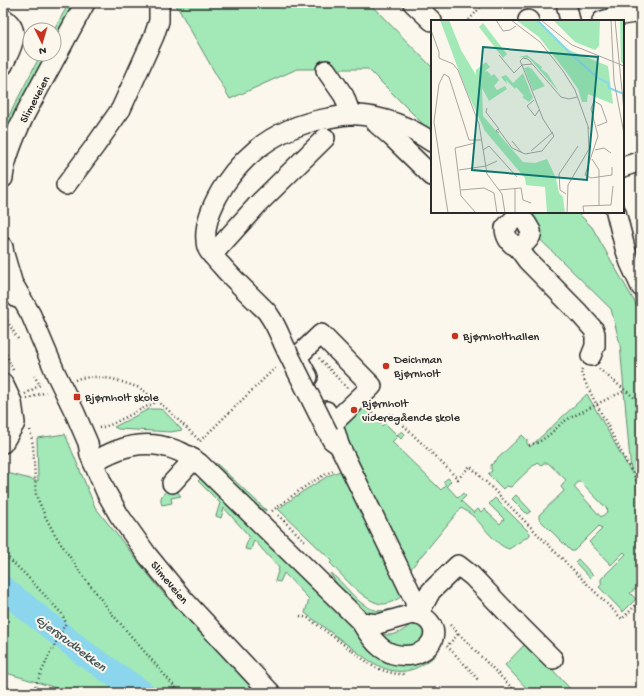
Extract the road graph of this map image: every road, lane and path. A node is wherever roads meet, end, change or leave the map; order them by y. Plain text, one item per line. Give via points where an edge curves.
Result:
1 (85, 3) edge
2 (159, 3) edge
3 (413, 3) edge
4 (484, 3) edge
5 (566, 3) edge
6 (641, 12) edge
7 (3, 18) edge
8 (431, 20) edge
9 (469, 20) dead end
10 (570, 20) edge
11 (605, 20) edge
12 (3, 65) edge
13 (326, 70) dead end
14 (351, 115) junction
15 (371, 117) junction
16 (325, 138) dead end
17 (431, 141) edge
18 (6, 153) edge
19 (641, 161) edge
20 (624, 167) edge
21 (431, 175) edge
22 (3, 178) edge
23 (66, 185) dead end
24 (616, 213) edge
25 (506, 217) edge
26 (3, 247) edge
27 (212, 255) junction
28 (641, 287) edge
29 (3, 314) edge
30 (18, 339) dead end
31 (3, 347) edge
32 (316, 356) dead end
33 (591, 358) junction
34 (270, 373) dead end
35 (34, 376) dead end
36 (9, 378) edge
37 (21, 390) dead end
38 (625, 390) junction
39 (30, 391) dead end
40 (46, 392) dead end
41 (352, 392) dead end
42 (25, 400) junction
43 (158, 401) dead end
44 (641, 403) edge
45 (27, 404) dead end
46 (597, 404) junction
47 (370, 412) dead end
48 (95, 428) dead end
49 (30, 430) dead end
50 (200, 441) dead end
51 (3, 443) edge
52 (528, 445) dead end
53 (91, 459) junction
54 (194, 460) junction
55 (349, 465) junction
56 (172, 483) dead end
57 (641, 488) edge
58 (272, 511) dead end
59 (3, 553) edge
60 (641, 600) edge
61 (418, 615) junction
62 (361, 622) junction
63 (462, 638) dead end
64 (447, 646) dead end
65 (553, 659) dead end
66 (478, 680) dead end
67 (3, 686) edge
68 (33, 693) edge
69 (180, 693) edge
70 (271, 693) edge
71 (517, 693) edge

1 - 18 street, Slimeveien
2 - 23 street via 159,21 154,36 121,109
3 - 8 street
4 - 9 path
5 - 10 street
6 - 11 street
7 - 12 street via 9,22 14,37
13 - 14 street via 344,96
14 - 15 street
14 - 27 street via 315,120 293,127 265,142 246,158 216,198 206,229 207,247
15 - 17 street via 408,128
15 - 21 street
16 - 27 street via 258,204
18 - 22 street, Slimeveien
19 - 20 street
24 - 28 street via 628,258
25 - 33 street via 505,230 512,244 594,330 595,346
26 - 53 street, Slimeveien via 15,287 31,315 75,413 88,443
27 - 55 street, bridge via 269,314 286,351
29 - 30 path
31 - 36 path
32 - 41 path
33 - 38 path via 596,366
33 - 46 path via 582,367 581,372
34 - 50 path
35 - 39 path via 40,385
36 - 51 street via 15,424
37 - 42 path
38 - 44 path
38 - 46 path
40 - 42 path
42 - 45 path
43 - 48 path via 110,425
46 - 52 path via 567,420 539,442
46 - 57 path
47 - 60 path via 381,422 391,413 458,478 470,466 622,619
49 - 69 path via 36,495 54,533 113,615
53 - 54 street via 118,450 155,444 174,449
53 - 70 street, Slimeveien via 112,504 148,556 184,600
54 - 56 street
54 - 62 street
55 - 58 path via 328,473
55 - 61 street via 414,599
59 - 68 path via 62,614 66,623
61 - 62 street via 378,624
61 - 62 street via 428,620 433,629 433,638 431,644 423,650 405,656 392,654 376,644
61 - 65 street via 439,594 458,565 472,576
63 - 71 path
64 - 66 path
67 - 68 path

